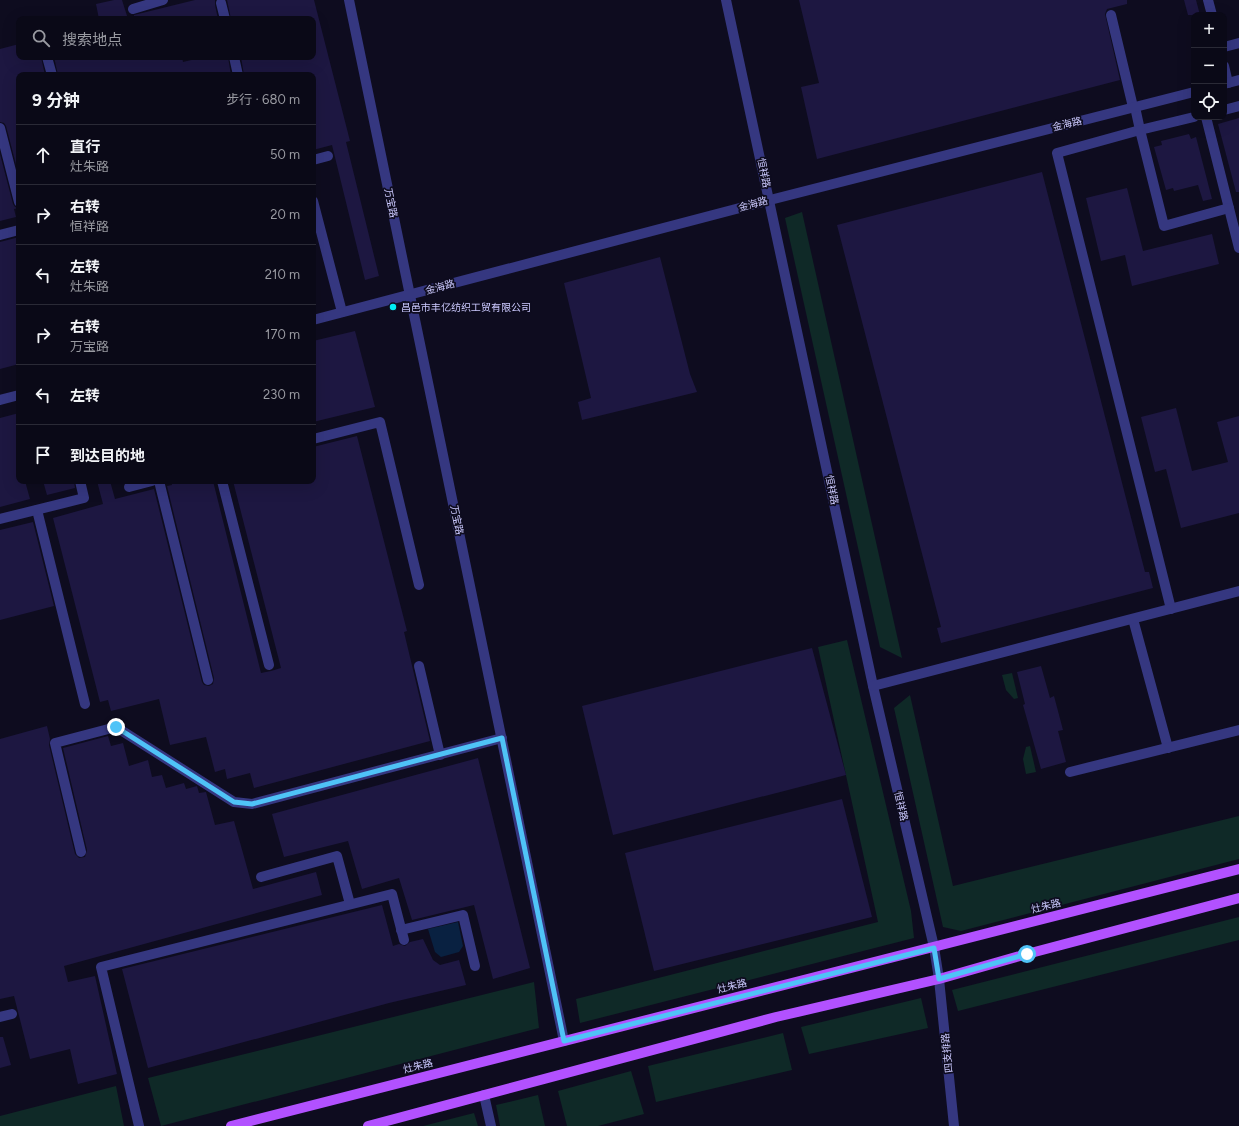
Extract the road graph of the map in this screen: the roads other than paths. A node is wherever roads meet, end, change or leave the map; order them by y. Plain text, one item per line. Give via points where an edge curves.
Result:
1 (164, 0) edge
2 (349, 0) edge
3 (726, 0) edge
4 (1208, 0) edge
5 (221, 3) dead end
6 (133, 9) dead end
7 (1211, 12) edge
8 (1111, 15) dead end
9 (224, 16) edge
10 (1239, 43) edge
11 (1227, 46) edge
12 (48, 60) edge
13 (235, 60) edge
14 (51, 72) edge
15 (237, 72) edge
16 (1239, 80) edge
17 (1227, 83) edge
18 (1191, 93) edge
19 (1239, 106) edge
20 (1134, 107) junction
21 (1227, 109) edge
22 (1191, 118) edge
23 (1207, 120) edge
24 (0, 128) edge
25 (1140, 130) junction
26 (328, 156) dead end
27 (316, 159) edge
28 (16, 190) edge
29 (770, 200) junction
30 (1229, 208) junction
31 (316, 212) edge
32 (16, 231) edge
33 (0, 235) edge
34 (1239, 248) edge
35 (410, 295) junction
36 (342, 312) junction
37 (316, 319) edge
38 (16, 396) edge
39 (0, 400) edge
40 (316, 438) edge
41 (81, 484) edge
42 (140, 484) edge
43 (160, 484) edge
44 (223, 484) edge
45 (129, 487) dead end
46 (37, 510) junction
47 (0, 519) edge
48 (419, 585) dead end
49 (1239, 591) edge
50 (1171, 609) junction
51 (1133, 619) junction
52 (269, 665) dead end
53 (419, 666) dead end
54 (208, 680) dead end
55 (874, 686) junction
56 (85, 704) dead end
57 (1239, 730) edge
58 (502, 738) junction
59 (1168, 748) junction
60 (440, 755) junction
61 (1070, 772) dead end
62 (81, 852) dead end
63 (1239, 870) edge
64 (261, 877) dead end
65 (1239, 898) edge
66 (350, 904) junction
67 (934, 948) junction
68 (476, 966) dead end
69 (939, 979) junction
70 (12, 1014) dead end
71 (0, 1017) edge
72 (564, 1041) junction
73 (484, 1096) junction
74 (139, 1126) edge
75 (232, 1126) edge
76 (368, 1126) edge
77 (491, 1126) edge
78 (954, 1126) edge

1 - 6 street
2 - 35 street, 万宝路
3 - 29 street, 恒祥路
4 - 7 street
5 - 9 street
8 - 20 street
10 - 11 street
12 - 14 street
13 - 15 street
16 - 17 street
18 - 20 street, 金海路
19 - 21 street
20 - 25 street
20 - 29 street, 金海路
22 - 25 street
23 - 30 street
24 - 28 street
25 - 30 street via 1164,226
25 - 50 street via 1057,153
26 - 27 street
29 - 35 street, 金海路
29 - 55 street, 恒祥路
30 - 34 street
31 - 36 street
32 - 33 street
35 - 36 street, 金海路
35 - 58 street, 万宝路
36 - 37 street, 金海路
38 - 39 street
40 - 48 street via 380,422
41 - 46 street via 84,498
42 - 45 street
43 - 54 street
44 - 52 street
46 - 47 street
46 - 56 street
49 - 50 street
50 - 51 street
51 - 55 street
51 - 59 street
53 - 60 street
55 - 67 street, 恒祥路
57 - 59 street
58 - 60 street
58 - 72 street, 万宝路
59 - 61 street
60 - 62 street via 252,804 234,802 116,727 55,743
63 - 67 main road, 灶朱路
64 - 66 street via 337,856
65 - 69 main road
66 - 68 street via 392,894 403,935 463,915
66 - 74 street via 101,967
67 - 69 street, 恒祥路
67 - 72 main road, 灶朱路
69 - 73 main road via 776,1017
69 - 78 street, 四支排路
70 - 71 street
72 - 75 main road, 灶朱路
73 - 76 main road
73 - 77 street

